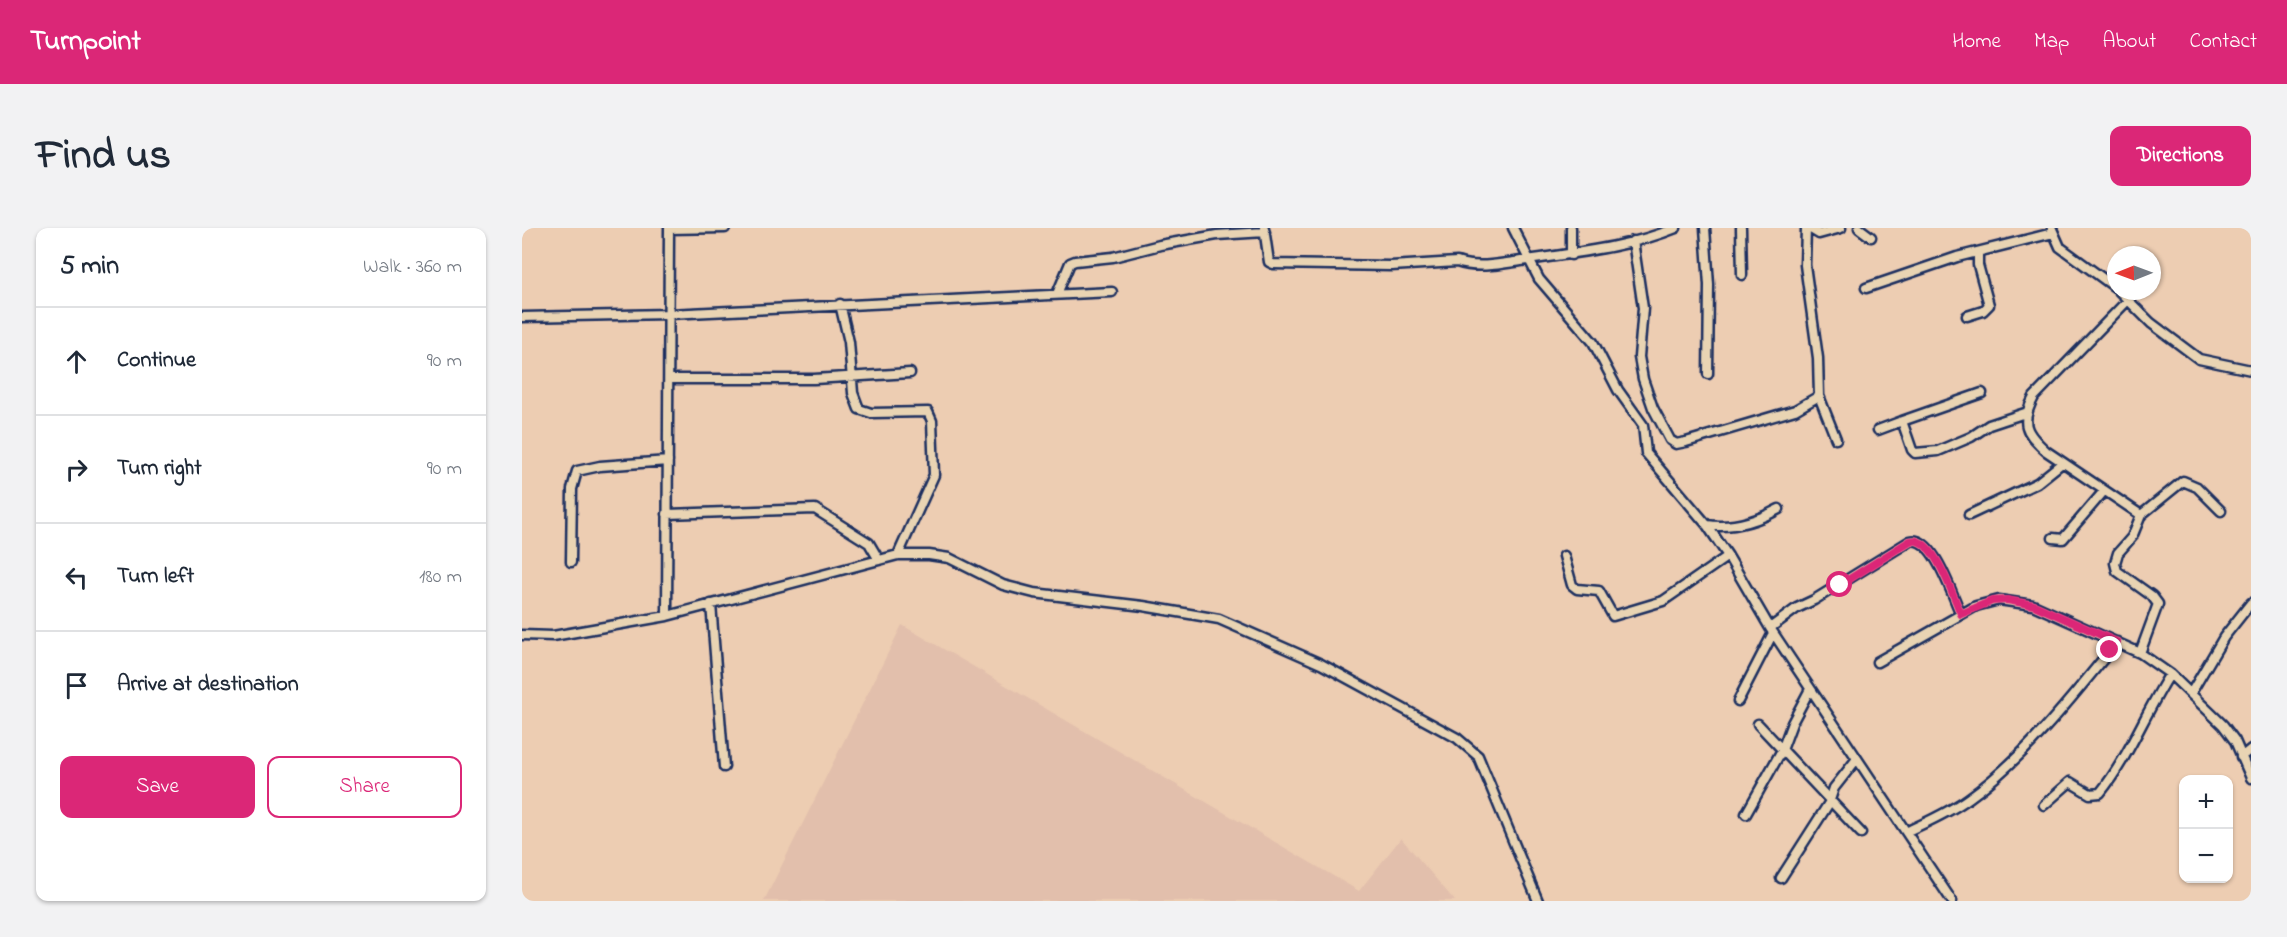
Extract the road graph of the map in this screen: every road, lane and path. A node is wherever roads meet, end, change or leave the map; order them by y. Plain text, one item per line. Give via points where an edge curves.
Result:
1 (725, 228) edge
2 (1571, 228) edge
3 (1676, 228) edge
4 (1705, 228) edge
5 (1741, 228) edge
6 (1808, 228) edge
7 (1841, 228) edge
8 (1859, 228) edge
9 (669, 229) edge
10 (1264, 230) edge
11 (1516, 230) edge
12 (2052, 230) edge
13 (1871, 237) dead end
14 (1633, 241) junction
15 (1978, 252) junction
16 (1571, 255) junction
17 (1531, 260) junction
18 (1742, 275) dead end
19 (2107, 282) edge
20 (1866, 288) dead end
21 (1113, 292) dead end
22 (1057, 294) junction
23 (2128, 300) joint
24 (840, 303) junction
25 (669, 314) junction
26 (1967, 316) dead end
27 (522, 317) edge
28 (2251, 370) edge
29 (910, 373) dead end
30 (1708, 374) dead end
31 (851, 377) junction
32 (669, 379) junction
33 (1982, 393) dead end
34 (1819, 396) junction
35 (2025, 413) junction
36 (1902, 421) junction
37 (1878, 430) dead end
38 (1836, 439) dead end
39 (668, 461) junction
40 (2062, 464) junction
41 (2104, 491) junction
42 (1779, 509) dead end
43 (2220, 511) dead end
44 (667, 514) junction
45 (1969, 515) dead end
46 (2141, 515) junction
47 (1707, 525) junction
48 (2053, 538) dead end
49 (898, 555) junction
50 (1564, 556) dead end
51 (1728, 556) junction
52 (879, 560) junction
53 (571, 562) dead end
54 (2251, 603) edge
55 (711, 604) junction
56 (1961, 614) junction
57 (667, 616) junction
58 (1771, 630) junction
59 (522, 635) edge
60 (2117, 642) junction
61 (2140, 653) junction
62 (1877, 662) dead end
63 (2170, 674) junction
64 (1810, 689) junction
65 (2191, 693) junction
66 (1738, 701) dead end
67 (1758, 724) dead end
68 (2251, 749) edge
69 (1782, 750) junction
70 (2241, 757) junction
71 (1856, 760) junction
72 (724, 767) dead end
73 (2251, 778) edge
74 (1830, 800) junction
75 (2043, 805) dead end
76 (1746, 814) dead end
77 (1908, 831) junction
78 (1861, 833) dead end
79 (1781, 878) dead end
80 (1538, 901) edge
81 (1952, 901) edge

1 - 9 street
2 - 16 street
3 - 14 street
4 - 30 street
5 - 18 street
6 - 7 street via 1819,234
6 - 34 street via 1805,265 1818,358
8 - 13 street
9 - 25 street
10 - 17 street via 1269,262 1273,264 1391,266 1457,262 1467,266
10 - 22 street via 1160,244 1113,257 1075,261 1070,263
11 - 17 street
12 - 15 street
12 - 19 street via 2060,247
14 - 16 street
14 - 34 street via 1643,308 1639,357 1643,379 1670,440 1676,444 1686,442 1795,410
15 - 20 street
15 - 26 street via 1989,304 1983,311
16 - 17 street
17 - 47 street via 1551,296 1593,342 1617,390 1643,424 1646,453
21 - 22 street
22 - 24 street
23 - 28 street via 2199,359
23 - 35 street via 2034,397
24 - 25 street
24 - 31 street via 849,342
25 - 27 street
25 - 32 street
29 - 31 street
31 - 32 street
31 - 49 street via 856,403 862,411 931,415 934,475
32 - 39 street
33 - 36 street
34 - 38 street
35 - 36 street via 1929,453 1912,450
35 - 40 street via 2035,441
36 - 37 street
39 - 44 street
39 - 53 street via 577,471 572,489
40 - 41 street
40 - 45 street via 2037,483
41 - 46 street
41 - 48 street via 2062,539
42 - 47 street via 1751,521
43 - 46 street via 2197,487 2182,481
44 - 52 street via 815,509 869,543
44 - 57 street
46 - 61 street via 2115,563 2117,571 2158,604
47 - 51 street
49 - 52 street
49 - 80 street via 949,558 1003,585 1034,592 1219,619 1322,664 1457,738 1478,756
50 - 51 street via 1572,585 1599,591 1613,616 1663,601
51 - 58 street
52 - 55 street
54 - 65 street via 2224,637
55 - 57 street
55 - 72 street
56 - 58 street via 1940,565 1917,540 1800,606
56 - 60 street via 1992,601 2007,600 2034,605
56 - 62 street
57 - 59 street via 554,636
58 - 64 street
58 - 66 street
60 - 61 street
60 - 77 street via 2039,734 1982,789
61 - 63 street
63 - 65 street
63 - 75 street via 2127,754 2100,793 2090,794 2070,782
64 - 69 street
64 - 71 street
65 - 70 street via 2223,724
67 - 69 street
68 - 70 street
69 - 74 street
69 - 76 street
70 - 73 street
71 - 74 street via 1834,788
71 - 77 street
74 - 78 street
74 - 79 street
77 - 81 street

